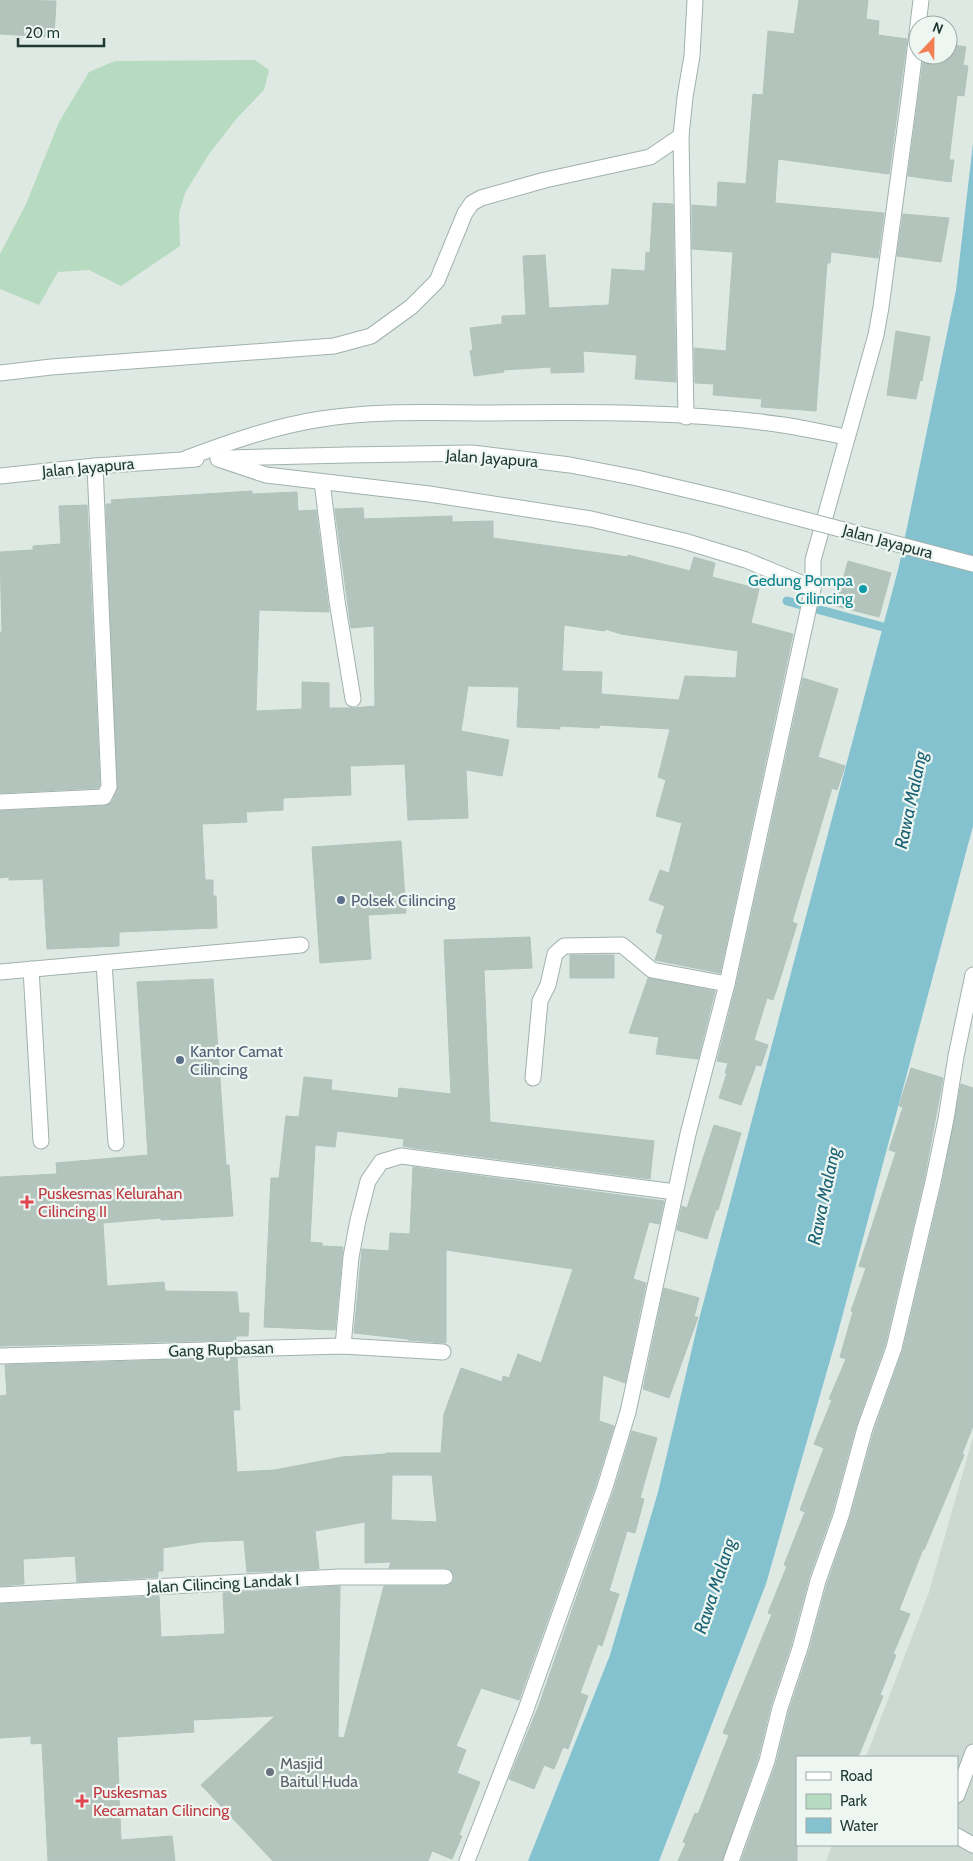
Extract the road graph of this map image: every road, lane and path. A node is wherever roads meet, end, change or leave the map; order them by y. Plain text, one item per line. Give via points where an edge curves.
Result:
1 (695, 0) edge
2 (921, 0) edge
3 (681, 136) junction
4 (0, 373) edge
5 (686, 417) junction
6 (846, 437) junction
7 (187, 458) junction
8 (218, 459) junction
9 (95, 466) junction
10 (0, 476) edge
11 (322, 482) junction
12 (973, 564) edge
13 (813, 588) junction
14 (353, 698) dead end
15 (0, 802) edge
16 (301, 945) dead end
17 (104, 963) junction
18 (31, 969) junction
19 (0, 972) edge
20 (973, 975) edge
21 (727, 984) junction
22 (534, 1078) dead end
23 (41, 1141) dead end
24 (116, 1143) dead end
25 (675, 1192) junction
26 (343, 1346) junction
27 (443, 1352) dead end
28 (0, 1356) edge
29 (445, 1576) dead end
30 (0, 1595) edge
31 (973, 1752) edge
32 (958, 1792) edge
33 (958, 1837) edge
34 (973, 1845) edge
35 (467, 1861) edge
36 (731, 1861) edge

1 - 3 street via 692,56
2 - 6 street via 881,306 876,335
3 - 4 street via 650,157 545,180 472,203 464,213 437,281 411,307 371,336 334,346
3 - 5 street
5 - 6 street via 783,425
5 - 7 street via 579,412 387,412 291,425
6 - 13 street via 813,560
7 - 8 street, Jalan Jayapura
7 - 9 street, Jalan Jayapura
8 - 11 street via 266,474
8 - 12 street, Jalan Jayapura, bridge via 472,453 570,465 726,498
9 - 10 street, Jalan Jayapura
9 - 15 street via 109,788 104,797
11 - 13 street via 429,494 591,519 728,554
11 - 14 street
13 - 21 street
16 - 17 street
17 - 18 street
17 - 24 street
18 - 19 street
18 - 23 street
20 - 36 street via 933,1182 894,1348 865,1428 767,1761
21 - 22 street via 652,970 622,945 564,946 555,954 548,985 540,1000
21 - 25 street
25 - 26 street via 401,1156 381,1162 368,1181 358,1220 351,1257
25 - 35 street via 626,1422 534,1685
26 - 27 street, Gang Rupbasan
26 - 28 street, Gang Rupbasan
29 - 30 street, Jalan Cilincing Landak I via 330,1578
31 - 32 street
33 - 34 street

